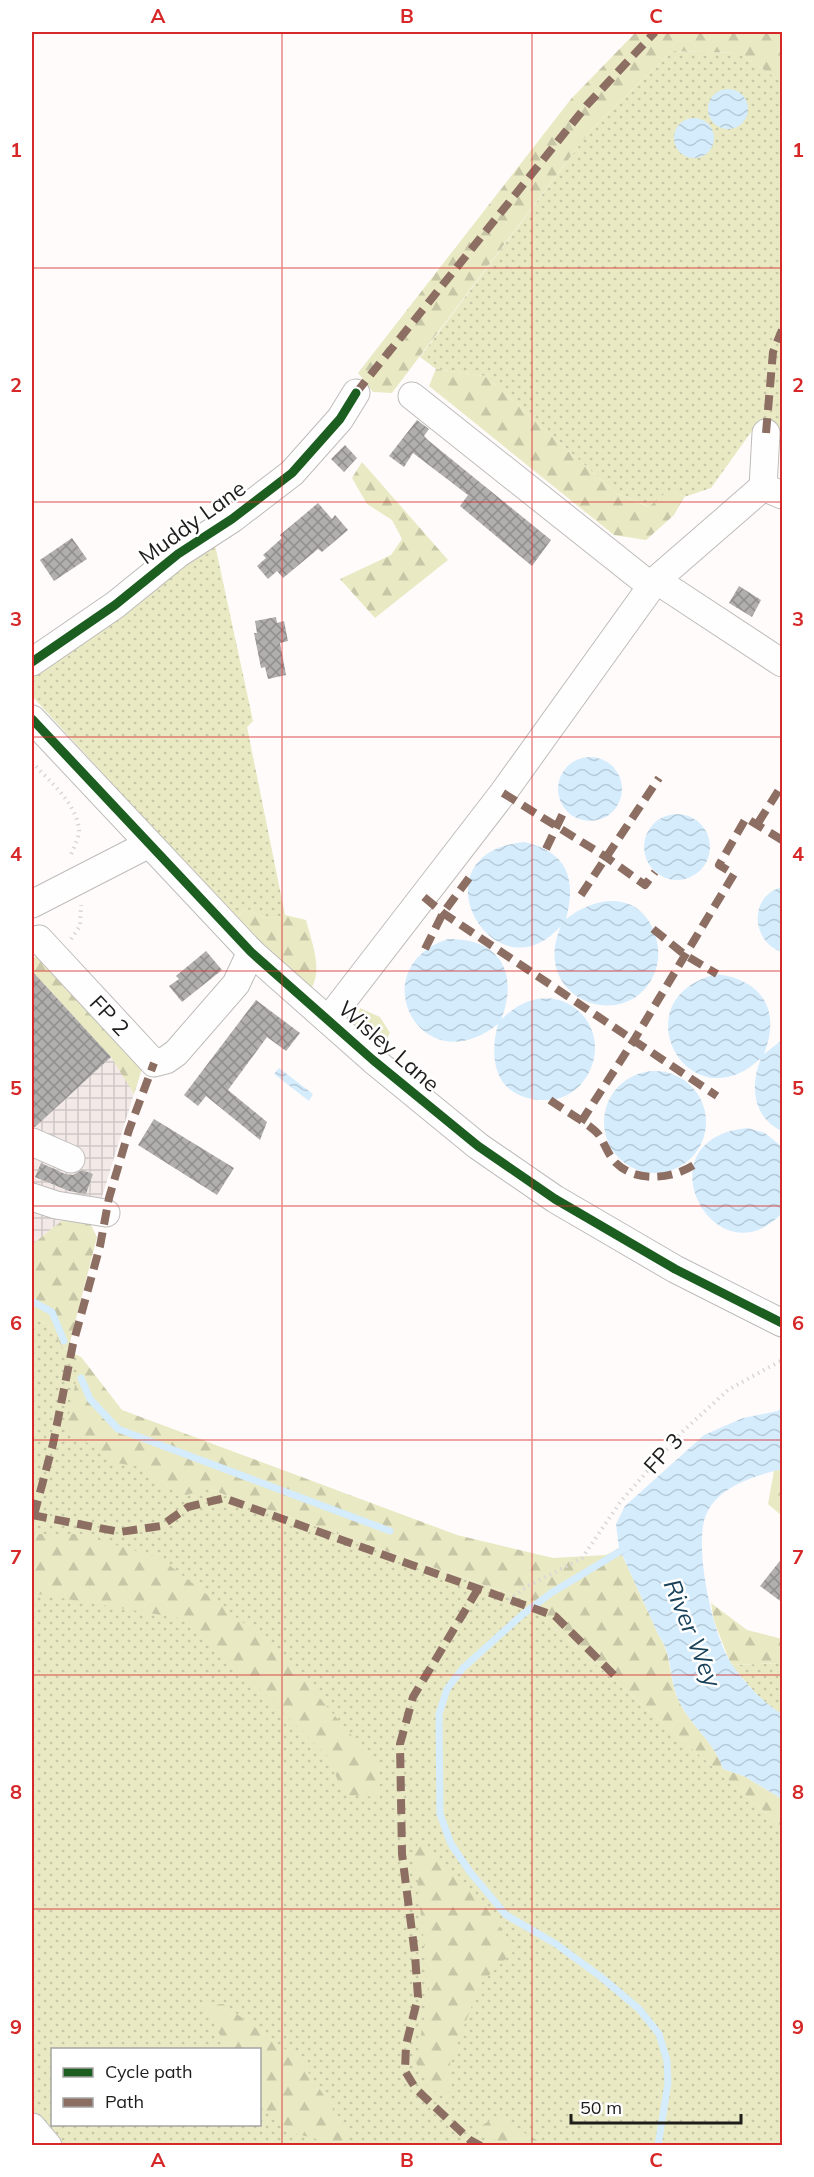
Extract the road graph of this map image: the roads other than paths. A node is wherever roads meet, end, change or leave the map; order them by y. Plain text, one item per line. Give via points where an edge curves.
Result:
1 (356, 393) dead end
2 (412, 396) dead end
3 (766, 433) dead end
4 (773, 491) edge
5 (654, 583) junction
6 (32, 662) edge
7 (783, 663) edge
8 (32, 719) edge
9 (149, 844) junction
10 (38, 901) edge
11 (35, 943) edge
12 (251, 952) junction
13 (328, 1020) junction
14 (32, 1142) edge
15 (71, 1159) dead end
16 (32, 1197) edge
17 (106, 1213) dead end
18 (783, 1323) edge
19 (32, 2127) edge
20 (48, 2145) edge

1 - 6 street, Muddy Lane via 340,419 292,473
2 - 5 street
3 - 4 street
4 - 5 street
5 - 7 street
5 - 13 street via 503,793
8 - 9 street, Wisley Lane
9 - 10 street
9 - 12 street, Wisley Lane
10 - 11 street
11 - 12 street, FP 2 via 64,966 154,1064 176,1053 236,984
12 - 13 street, Wisley Lane
13 - 18 street, Wisley Lane via 515,1173 675,1269
14 - 15 street
16 - 17 street
19 - 20 street

